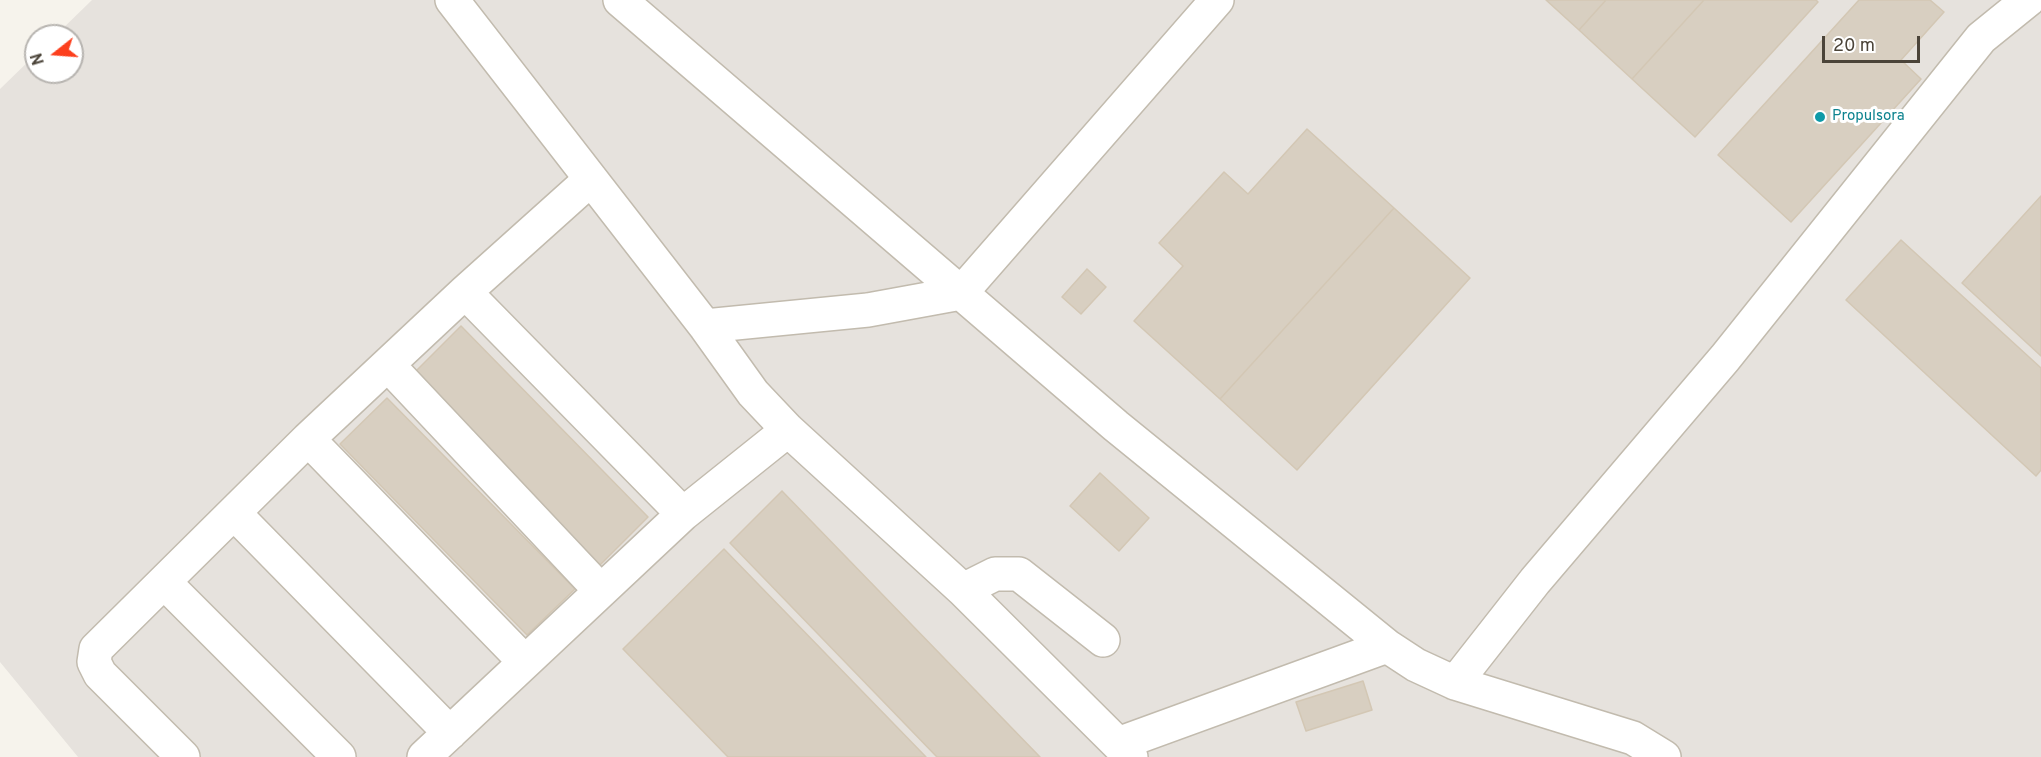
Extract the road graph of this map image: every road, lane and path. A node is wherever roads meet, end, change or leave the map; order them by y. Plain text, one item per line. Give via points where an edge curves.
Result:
1 (452, 0) edge
2 (620, 0) edge
3 (1217, 0) edge
4 (2028, 0) edge
5 (591, 179) junction
6 (465, 292) junction
7 (961, 293) junction
8 (705, 326) junction
9 (388, 365) junction
10 (788, 430) junction
11 (308, 439) junction
12 (234, 513) junction
13 (683, 514) junction
14 (165, 583) junction
15 (963, 590) junction
16 (601, 591) junction
17 (1103, 640) dead end
18 (1387, 646) junction
19 (525, 662) junction
20 (1455, 683) junction
21 (450, 733) junction
22 (1627, 747) edge
23 (1125, 750) edge
24 (183, 757) edge
25 (339, 757) edge
26 (424, 757) edge
27 (1664, 757) edge

1 - 5 street
2 - 7 street
3 - 7 street
4 - 20 street via 1981,38 1725,358 1535,581
5 - 6 street
5 - 8 street
6 - 9 street
6 - 13 street
7 - 8 street via 868,310
7 - 18 street via 1116,426
8 - 10 street via 753,393
9 - 11 street
9 - 16 street
10 - 13 street
10 - 15 street
11 - 12 street
11 - 19 street
12 - 14 street
12 - 21 street
13 - 16 street
14 - 24 street via 96,649 94,662 100,674
14 - 25 street
15 - 17 street via 995,574 1019,574
15 - 23 street
16 - 19 street
18 - 20 street
18 - 23 street
19 - 21 street
20 - 22 street
21 - 26 street
22 - 27 street

